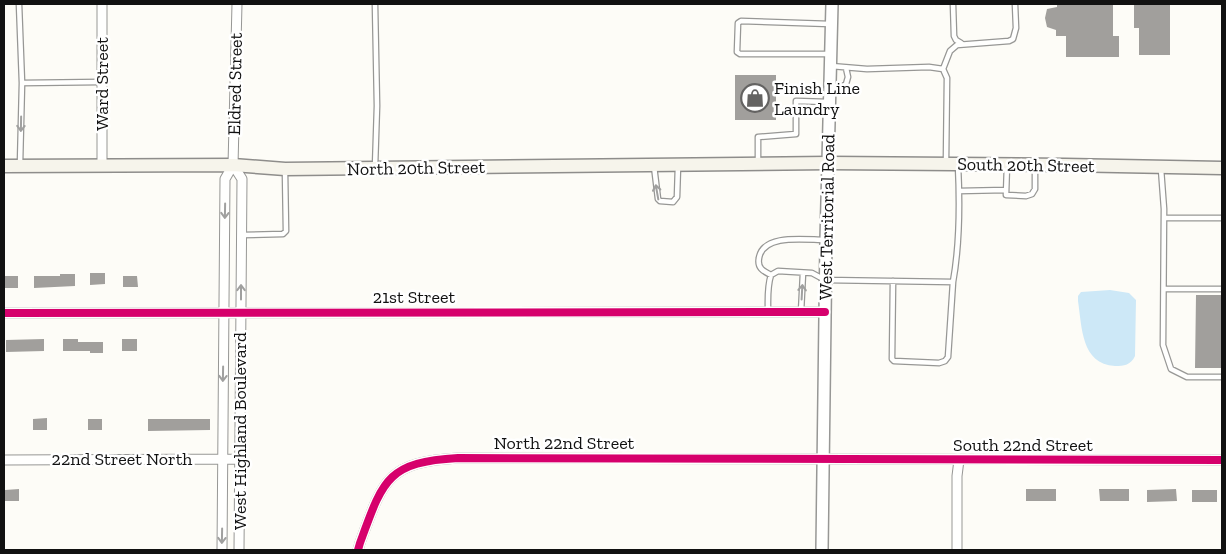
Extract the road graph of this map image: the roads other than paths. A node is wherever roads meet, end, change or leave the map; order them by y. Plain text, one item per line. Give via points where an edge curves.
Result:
1 (19, 4) edge
2 (102, 4) edge
3 (237, 4) edge
4 (375, 4) edge
5 (832, 4) edge
6 (953, 4) edge
7 (1015, 4) edge
8 (832, 24) junction
9 (961, 43) junction
10 (831, 54) junction
11 (831, 66) junction
12 (846, 68) junction
13 (943, 69) junction
14 (101, 82) junction
15 (22, 83) junction
16 (830, 89) junction
17 (830, 102) junction
18 (829, 163) junction
19 (758, 164) junction
20 (952, 164) junction
21 (1007, 164) junction
22 (1035, 164) junction
23 (102, 165) junction
24 (233, 165) junction
25 (654, 165) junction
26 (678, 165) junction
27 (4, 166) edge
28 (20, 166) junction
29 (1161, 167) junction
30 (375, 168) junction
31 (1222, 168) edge
32 (285, 169) junction
33 (1006, 190) junction
34 (959, 191) junction
35 (1164, 218) junction
36 (1222, 218) edge
37 (242, 235) junction
38 (826, 240) junction
39 (803, 273) junction
40 (771, 275) junction
41 (825, 280) junction
42 (893, 282) junction
43 (953, 282) junction
44 (1164, 289) junction
45 (1222, 289) edge
46 (224, 312) junction
47 (241, 312) junction
48 (768, 312) junction
49 (801, 312) junction
50 (825, 312) junction
51 (4, 313) edge
52 (1222, 378) edge
53 (823, 458) junction
54 (222, 459) junction
55 (240, 459) junction
56 (4, 460) edge
57 (959, 460) junction
58 (1222, 460) edge
59 (222, 550) edge
60 (239, 550) edge
61 (358, 550) edge
62 (822, 550) edge
63 (957, 550) edge

1 - 15 lane
2 - 14 street, Ward Street
3 - 24 street, Eldred Street
4 - 30 lane
5 - 8 street, West Territorial Road
6 - 9 lane via 954,36
7 - 9 lane via 1016,28 1009,42
8 - 10 street, West Territorial Road
8 - 10 lane via 741,21 738,23 737,52
9 - 13 lane via 950,51
10 - 11 street, West Territorial Road
11 - 12 lane
11 - 16 street, West Territorial Road
12 - 13 lane
12 - 16 lane via 846,84
13 - 20 lane via 946,72
14 - 15 lane
14 - 23 street, Ward Street
15 -> 28 lane
16 - 17 street, West Territorial Road
17 - 18 street, West Territorial Road
17 - 19 lane via 796,100 796,134 758,137
18 - 19 main road, North 20th Street
18 - 20 main road, South 20th Street
18 - 38 street, West Territorial Road
19 - 26 main road, North 20th Street
20 - 21 main road, South 20th Street
20 - 34 lane
21 - 22 main road, South 20th Street
21 - 33 lane
22 - 29 main road, South 20th Street
22 - 33 lane via 1032,194 1006,195
23 - 24 main road, North 20th Street
23 - 28 main road, North 20th Street
24 - 32 main road, North 20th Street
24 - 37 street, West Highland Boulevard via 242,179
24 -> 46 street via 225,178
25 - 26 main road, North 20th Street
26 -> 25 lane via 677,197 673,202 660,201 656,197
25 - 30 main road, North 20th Street
27 - 28 main road, North 20th Street
29 - 31 main road, South 20th Street
29 - 35 lane
30 - 32 main road, North 20th Street
32 - 37 lane via 286,231 283,234
33 - 34 lane
34 - 43 lane via 958,250
35 - 36 lane
35 - 44 lane
47 -> 37 street, West Highland Boulevard
38 - 40 lane via 769,244 759,256 758,264 761,270
38 - 41 street, West Territorial Road
39 - 40 lane via 778,271
39 - 41 lane via 812,273
49 -> 39 lane
40 - 48 lane
41 - 42 lane
41 - 50 street, West Territorial Road
42 - 43 lane
42 - 43 lane via 892,359 939,363 948,357
44 - 45 lane
44 - 52 lane via 1163,345 1171,369 1187,377
46 - 47 street, 21st Street
46 - 51 street, 21st Street
46 -> 54 street
47 - 48 street, 21st Street
47 - 55 street, West Highland Boulevard
48 - 49 street, 21st Street
49 - 50 street, 21st Street
50 - 53 street, West Territorial Road
53 - 57 street, South 22nd Street
53 - 61 street, North 22nd Street via 433,460 411,465 394,474 377,497
53 - 62 street, West Territorial Road
54 - 55 street, 22nd Street North
54 - 56 street, 22nd Street North
54 -> 59 street
55 - 60 street, West Highland Boulevard
57 - 58 street, South 22nd Street
57 - 63 street

